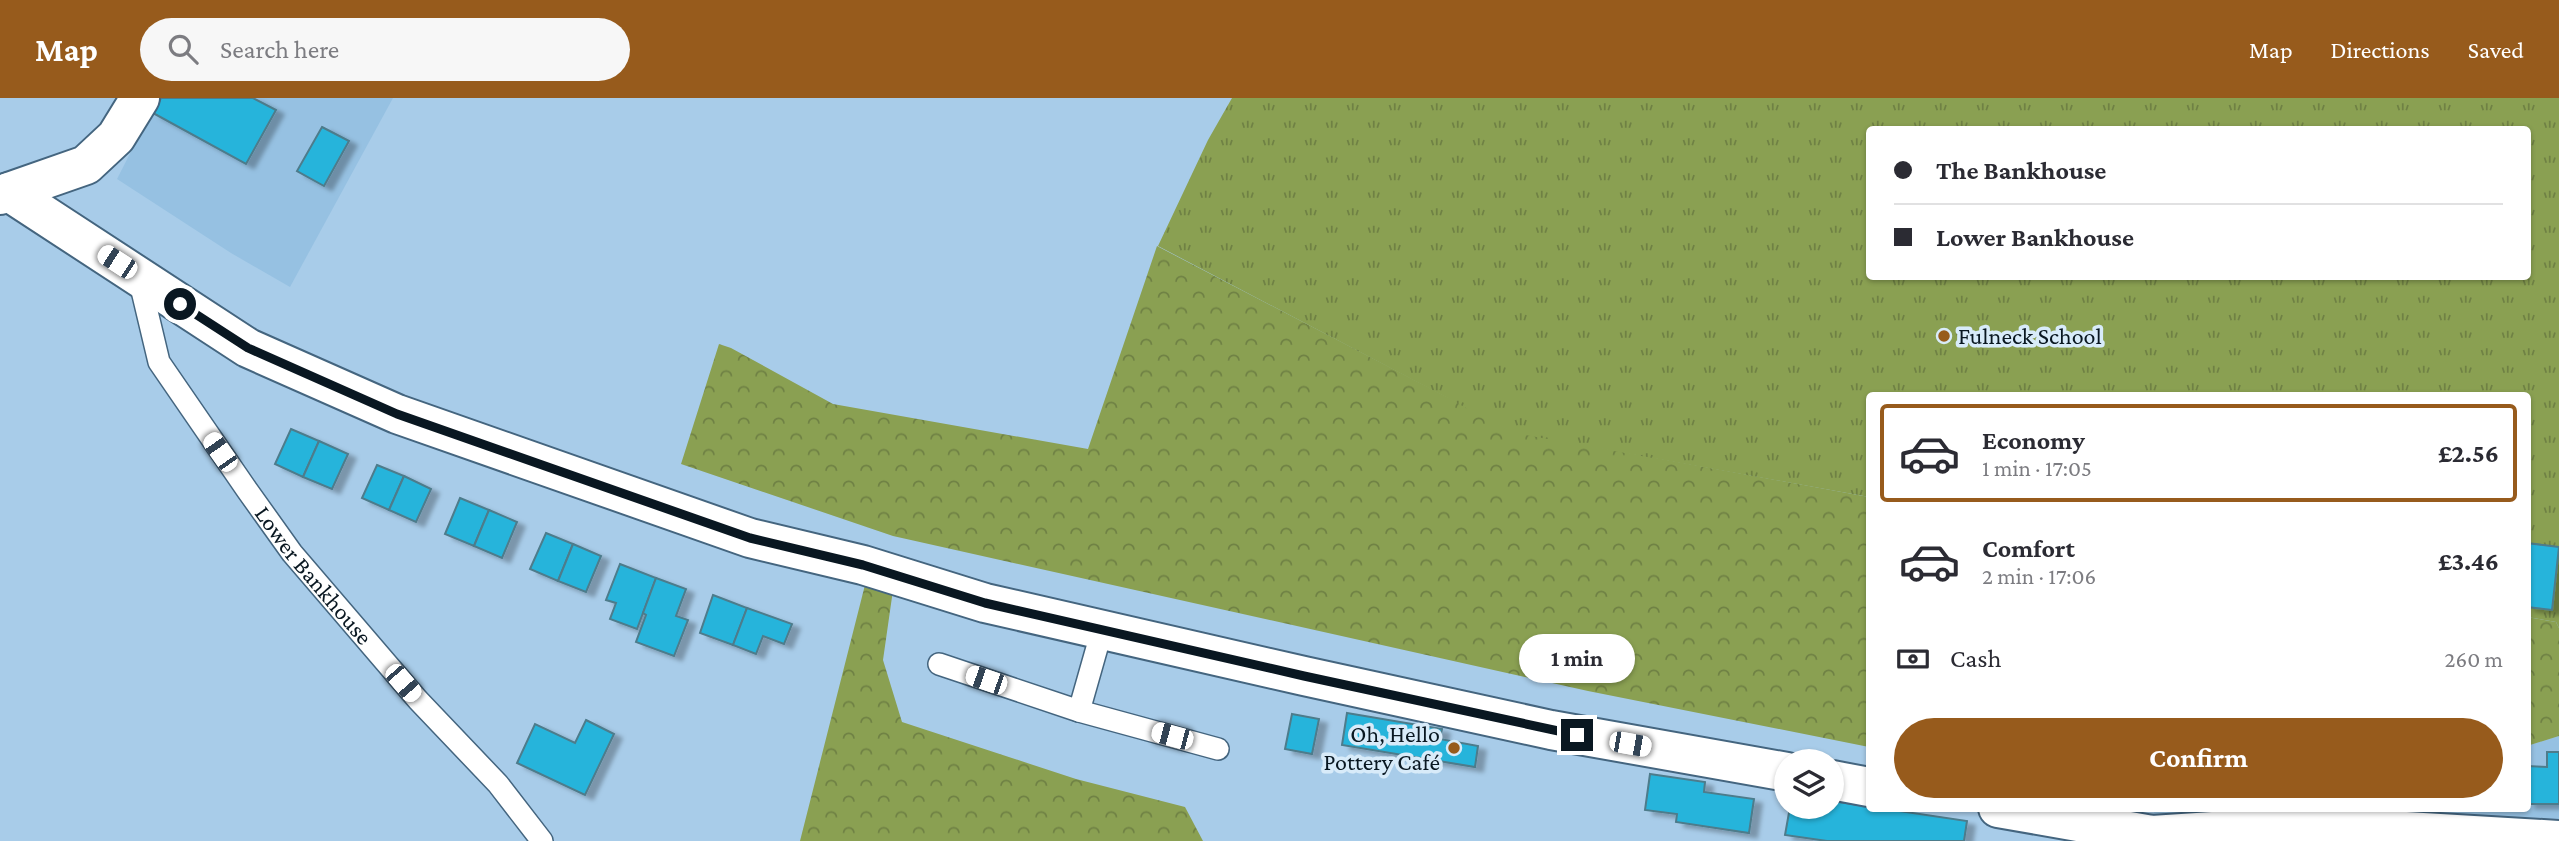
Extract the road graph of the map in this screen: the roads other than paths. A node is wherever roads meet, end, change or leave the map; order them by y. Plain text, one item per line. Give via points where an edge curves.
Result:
1 (140, 98) edge
2 (4, 194) edge
3 (138, 276) junction
4 (1102, 630) junction
5 (939, 664) dead end
6 (1079, 711) junction
7 (1218, 748) dead end
8 (1774, 770) edge
9 (1844, 782) edge
10 (1866, 786) edge
11 (2019, 812) edge
12 (2152, 838) edge
13 (2559, 840) edge
14 (542, 841) edge

1 - 2 street via 116,137 86,164
2 - 3 street
3 - 4 street via 248,348 397,414 750,538
3 - 14 lane, Lower Bankhouse via 159,362 292,553 418,700 498,784
4 - 6 lane
4 - 8 street via 1551,730
5 - 6 lane
6 - 7 lane
9 - 10 street
11 - 12 street
12 - 13 street via 2304,825

